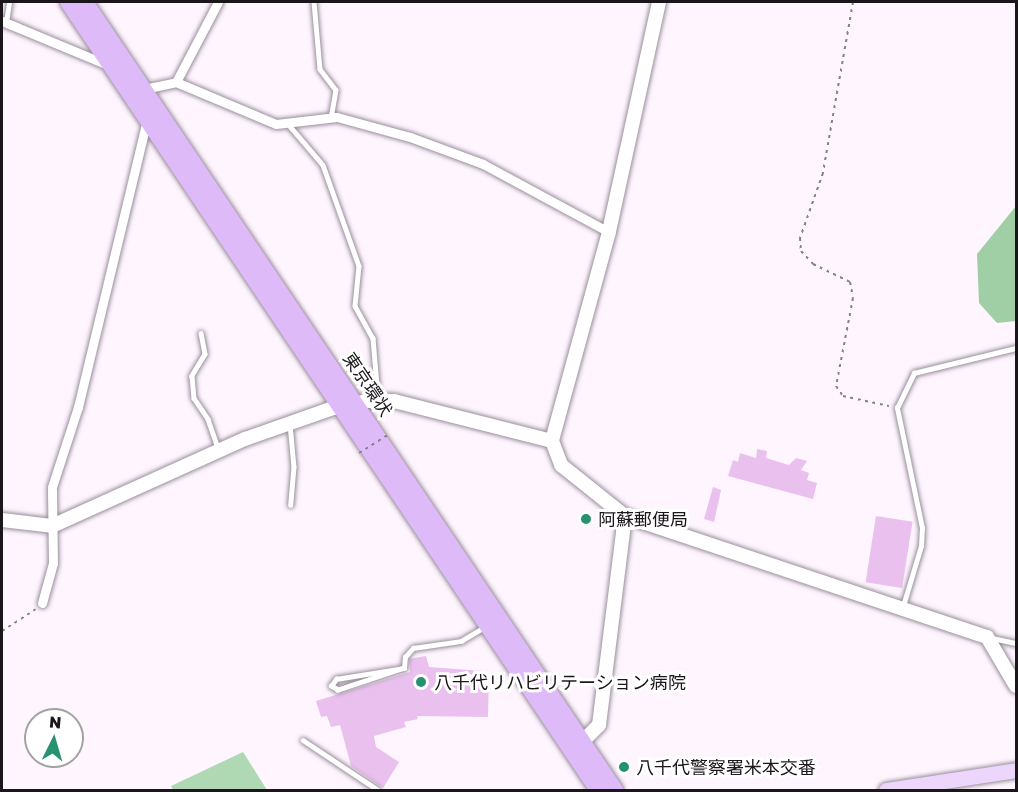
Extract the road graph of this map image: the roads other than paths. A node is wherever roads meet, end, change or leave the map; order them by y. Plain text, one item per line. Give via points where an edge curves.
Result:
1 (9, 2) edge
2 (68, 2) edge
3 (85, 2) edge
4 (218, 2) edge
5 (314, 2) edge
6 (659, 2) edge
7 (4, 22) edge
8 (112, 67) junction
9 (176, 82) junction
10 (144, 89) junction
11 (331, 117) junction
12 (147, 118) junction
13 (289, 125) junction
14 (609, 232) junction
15 (201, 333) dead end
16 (1017, 348) edge
17 (378, 400) junction
18 (349, 404) junction
19 (289, 421) junction
20 (552, 441) junction
21 (218, 449) junction
22 (291, 505) dead end
23 (625, 516) junction
24 (2, 520) edge
25 (52, 526) junction
26 (42, 603) road end
27 (903, 607) junction
28 (489, 624) junction
29 (987, 637) junction
30 (1017, 643) edge
31 (404, 668) junction
32 (1017, 687) edge
33 (303, 740) dead end
34 (584, 741) junction
35 (1017, 770) edge
36 (378, 790) edge
37 (598, 790) edge
38 (615, 790) edge
39 (886, 790) edge

1 - 7 lane
2 - 8 highway, 東京環状
3 - 10 highway, 東京環状
4 - 9 street
5 - 11 lane via 320,69 336,90
6 - 14 street
7 - 8 street
8 - 12 highway, 東京環状
9 - 10 street
9 - 13 street via 266,121
10 - 18 highway, 東京環状
11 - 13 street
11 - 14 street via 369,124 454,151
12 - 18 highway, 東京環状
12 - 25 street via 78,407 52,487
13 - 17 lane via 323,165 358,266 355,306 373,338 378,362
14 - 20 street
15 - 21 lane via 205,354 192,376 194,398 208,419
16 - 27 lane via 914,373 897,408 922,528 921,546
17 - 18 street
17 - 20 street
18 - 19 street
18 - 28 highway, 東京環状
18 - 34 highway, 東京環状
19 - 21 street
19 - 22 lane via 294,467
20 - 23 street via 561,465
21 - 25 street
23 - 27 street
23 - 34 street via 599,725
24 - 25 street
25 - 26 street via 53,563
27 - 29 street
28 - 31 lane via 460,641 413,648 405,657
28 - 37 highway, 東京環状
29 - 30 lane
29 - 32 street
31 - 31 lane via 338,690 331,686 336,679
33 - 36 lane
34 - 38 highway, 東京環状
35 - 39 main road

